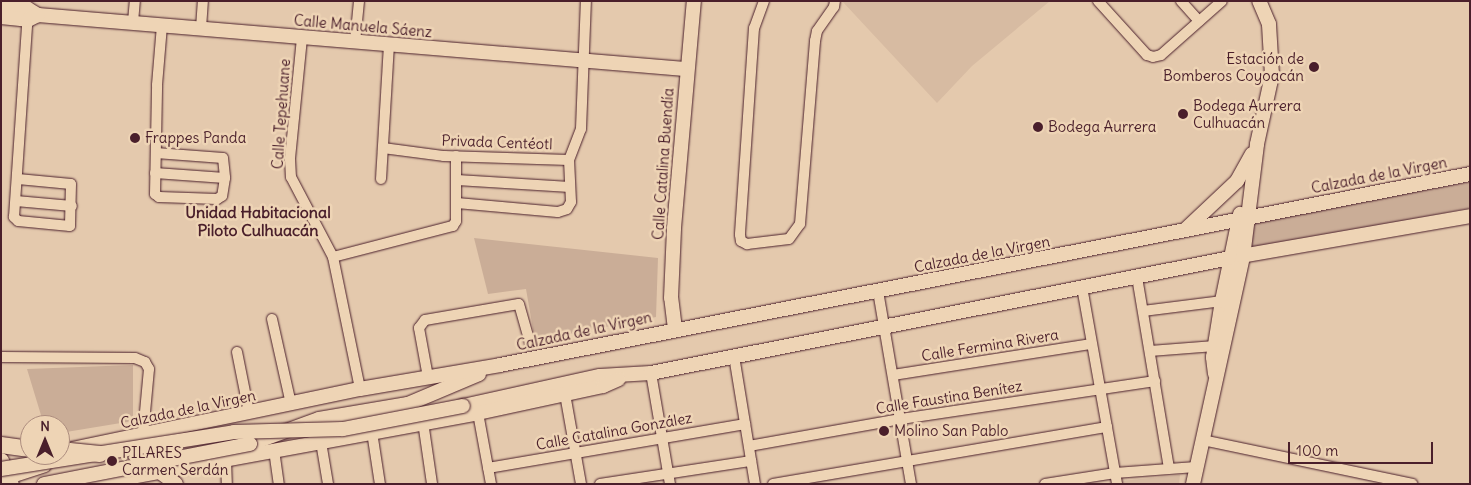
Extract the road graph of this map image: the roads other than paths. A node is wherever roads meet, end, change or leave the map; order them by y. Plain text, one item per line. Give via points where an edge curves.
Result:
1 (135, 1) edge
2 (203, 1) edge
3 (359, 1) edge
4 (586, 1) edge
5 (694, 1) edge
6 (764, 1) edge
7 (835, 1) edge
8 (1098, 1) edge
9 (1181, 1) edge
10 (1222, 1) edge
11 (1259, 1) edge
12 (1, 6) edge
13 (31, 15) junction
14 (1, 17) edge
15 (1199, 21) junction
16 (133, 22) junction
17 (162, 24) junction
18 (201, 28) junction
19 (302, 38) junction
20 (355, 42) junction
21 (389, 44) junction
22 (585, 62) junction
23 (685, 68) junction
24 (1257, 144) junction
25 (383, 148) junction
26 (156, 153) junction
27 (456, 156) junction
28 (569, 160) junction
29 (155, 174) junction
30 (1470, 174) edge
31 (225, 178) junction
32 (18, 179) junction
33 (381, 179) dead end
34 (457, 180) junction
35 (570, 187) junction
36 (16, 201) junction
37 (457, 203) junction
38 (72, 206) junction
39 (1470, 216) edge
40 (1244, 218) junction
41 (1184, 230) junction
42 (332, 257) junction
43 (1237, 258) junction
44 (1137, 277) junction
45 (1082, 288) junction
46 (878, 291) junction
47 (1222, 301) junction
48 (1143, 311) junction
49 (272, 320) dead end
50 (886, 325) junction
51 (675, 329) junction
52 (530, 343) dead end
53 (1092, 344) junction
54 (1215, 346) junction
55 (237, 352) dead end
56 (1150, 352) junction
57 (734, 356) junction
58 (1, 357) edge
59 (500, 365) junction
60 (651, 373) junction
61 (893, 375) junction
62 (1216, 375) junction
63 (428, 377) junction
64 (624, 377) junction
65 (1155, 381) junction
66 (360, 389) junction
67 (1100, 389) junction
68 (565, 394) junction
69 (291, 404) junction
70 (249, 412) junction
71 (478, 412) junction
72 (901, 419) junction
73 (423, 422) junction
74 (745, 424) junction
75 (1107, 427) junction
76 (372, 432) junction
77 (143, 434) junction
78 (662, 438) junction
79 (117, 440) junction
80 (1202, 440) junction
81 (321, 442) junction
82 (1, 444) edge
83 (85, 446) junction
84 (749, 446) junction
85 (20, 447) edge
86 (274, 450) junction
87 (70, 451) edge
88 (70, 451) edge
89 (575, 453) junction
90 (100, 454) junction
91 (226, 460) junction
92 (1, 461) edge
93 (751, 461) junction
94 (907, 461) junction
95 (42, 465) edge
96 (1196, 467) junction
97 (488, 468) junction
98 (1169, 468) junction
99 (1115, 472) junction
100 (160, 473) junction
101 (7, 476) edge
102 (669, 479) edge
103 (146, 480) edge
104 (98, 483) edge
105 (44, 484) edge
106 (176, 484) edge
107 (227, 484) edge
108 (279, 484) edge
109 (328, 484) edge
110 (380, 484) edge
111 (432, 484) edge
112 (491, 484) edge
113 (581, 484) edge
114 (600, 484) edge
115 (755, 484) edge
116 (773, 484) edge
117 (911, 484) edge
118 (1045, 484) edge
119 (1117, 484) edge
120 (1193, 484) edge
121 (1412, 484) edge

1 - 16 street
2 - 18 street
3 - 20 street
4 - 22 street, Privada Centéotl
5 - 23 street, Calle Catalina Buendía
6 - 7 street via 754,28 741,225 741,241 747,244 789,239 800,224 815,41 817,31
8 - 15 street via 1147,55 1153,57 1161,55
9 - 15 street
10 - 15 street
11 - 24 street via 1269,24 1272,75
12 - 13 street, Calle Manuela Sáenz
13 - 14 street, Calle Manuela Sáenz
13 - 16 street, Calle Manuela Sáenz
13 - 32 street
16 - 17 street, Calle Manuela Sáenz
17 - 18 street, Calle Manuela Sáenz
17 - 26 street
18 - 19 street, Calle Manuela Sáenz
19 - 20 street, Calle Manuela Sáenz
19 - 42 street, Calle Tepehuane via 291,177
20 - 21 street, Calle Manuela Sáenz
21 - 22 street, Calle Manuela Sáenz
21 - 25 street
22 - 23 street, Calle Manuela Sáenz
22 - 28 street, Privada Centéotl via 581,130
23 - 51 street, Calle Catalina Buendía via 672,268
24 - 40 street
24 - 41 street via 1237,181
25 - 27 street, Privada Centéotl
25 - 33 street
26 - 29 street
26 - 31 street via 223,158
27 - 28 street, Privada Centéotl
27 - 34 street
28 - 35 street
29 - 31 street
29 - 31 street via 155,194 159,197 216,199 224,192
30 - 40 street, Calzada de la Virgen
32 - 36 street
32 - 38 street via 71,184
34 - 35 street
34 - 37 street
35 - 37 street via 571,202 558,212
36 - 38 street
36 - 38 street via 14,217 18,221 64,228 72,223
37 - 42 street via 453,226
39 - 43 street, Calzada de la Virgen
40 - 41 street, Calzada de la Virgen
40 - 43 street
41 - 46 street, Calzada de la Virgen
42 - 66 street, Calle Tepehuane
43 - 44 street, Calzada de la Virgen
43 - 47 street
43 - 62 street via 1223,358
44 - 45 street, Calzada de la Virgen
44 - 48 street
45 - 50 street, Calzada de la Virgen
45 - 53 street
46 - 50 street
46 - 51 street, Calzada de la Virgen
47 - 48 street
47 - 54 street
48 - 56 street
49 - 69 street
50 - 57 street, Calzada de la Virgen
50 - 61 street
51 - 59 street, Calzada de la Virgen
52 - 63 street via 522,307 514,304 421,324
53 - 61 street, Calle Fermina Rivera
53 - 67 street
54 - 56 street
54 - 62 street
55 - 70 street
56 - 65 street
57 - 60 street, Calzada de la Virgen
57 - 74 street
58 - 77 street via 135,358 145,362 149,369
59 - 63 street, Calzada de la Virgen
59 - 105 street, Calzada de la Virgen, bridge via 408,404 320,419 250,444
60 - 64 street, Calzada de la Virgen
60 - 78 street
61 - 72 street
62 - 80 street
63 - 66 street, Calzada de la Virgen
64 - 68 street, Calzada de la Virgen via 603,386
64 - 90 street, Calzada de la Virgen, bridge via 600,376 343,429 234,432
65 - 67 street, Calle Faustina Benítez
65 - 98 street
66 - 69 street, Calzada de la Virgen
67 - 72 street, Calle Faustina Benítez
67 - 75 street
68 - 71 street, Calzada de la Virgen
68 - 89 street
69 - 70 street, Calzada de la Virgen
70 - 77 street, Calzada de la Virgen
71 - 73 street, Calzada de la Virgen
71 - 97 street
72 - 84 street, Calle Faustina Benítez
72 - 94 street
73 - 76 street, Calzada de la Virgen
73 - 111 street
74 - 78 street, Calle Catalina González
74 - 84 street
75 - 94 street
75 - 99 street
76 - 81 street, Calzada de la Virgen
76 - 110 street
77 - 79 street, Calzada de la Virgen
78 - 89 street, Calle Catalina González
78 - 102 street
79 - 83 street, Calzada de la Virgen
79 - 100 street
80 - 96 street
80 - 121 street
81 - 86 street, Calzada de la Virgen
81 - 109 street
82 - 85 main road
83 - 88 street, Calzada de la Virgen
83 - 104 street via 79,453 78,468 82,475
84 - 93 street
86 - 91 street, Calzada de la Virgen
86 - 108 street
87 - 90 main road, bridge
89 - 97 street, Calle Catalina González
89 - 113 street
90 - 101 street, Calzada de la Virgen, bridge
91 - 100 street, Calzada de la Virgen
91 - 107 street
92 - 101 main road
93 - 102 street
93 - 115 street
94 - 116 street
94 - 117 street
95 - 101 street, Calzada de la Virgen via 32,471
96 - 98 street
96 - 120 street
97 - 112 street
98 - 99 street
99 - 118 street
99 - 119 street
100 - 103 street, Calzada de la Virgen
100 - 106 street
102 - 114 street
103 - 104 street, Calzada de la Virgen

